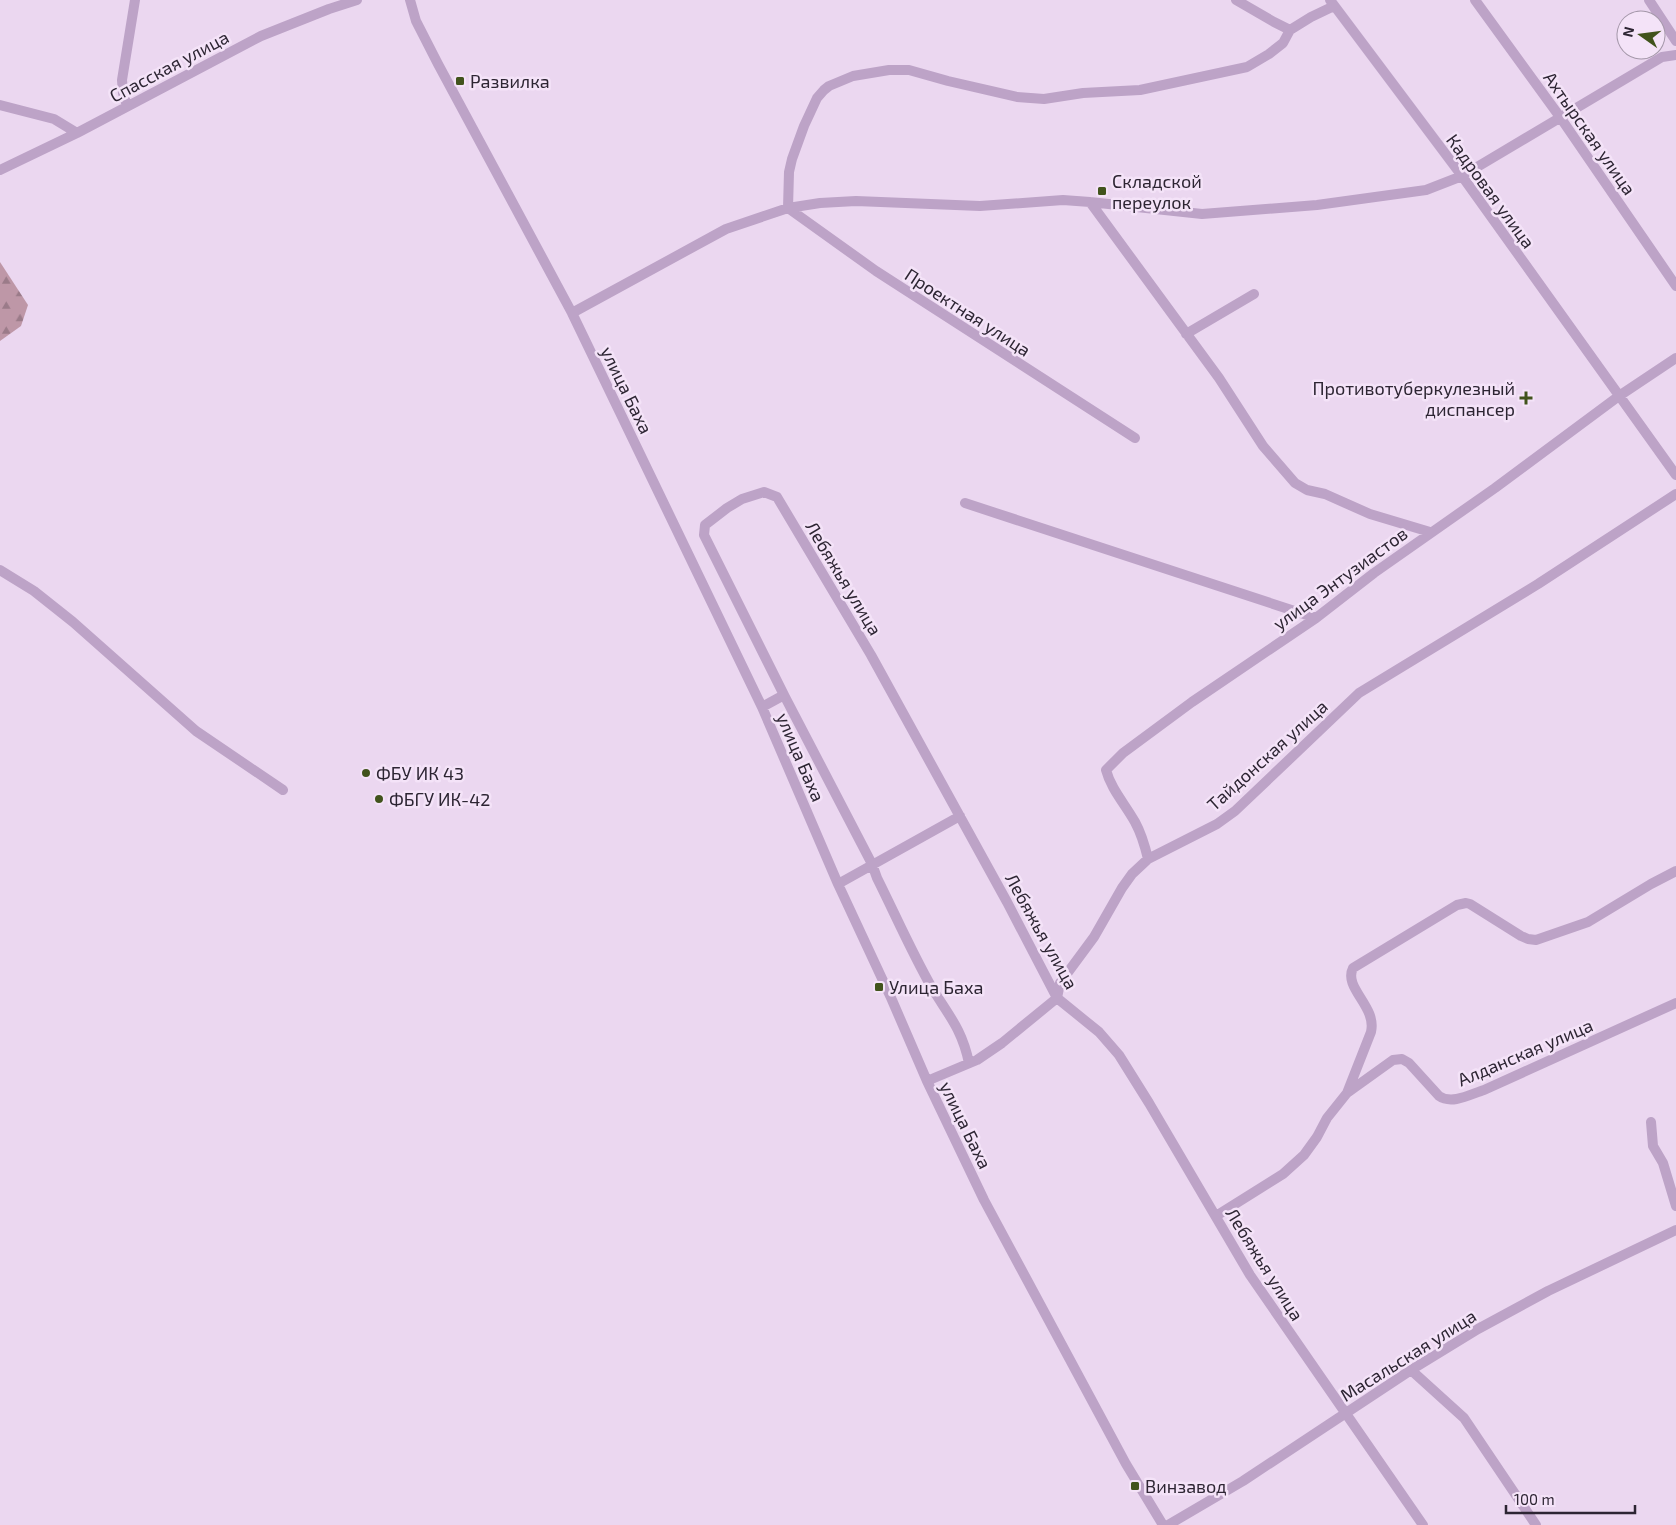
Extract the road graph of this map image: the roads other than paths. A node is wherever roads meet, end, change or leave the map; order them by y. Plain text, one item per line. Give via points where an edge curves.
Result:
1 (135, 0) edge
2 (357, 0) edge
3 (410, 0) edge
4 (1236, 0) edge
5 (1475, 0) edge
6 (1649, 0) edge
7 (1332, 3) edge
8 (1290, 30) junction
9 (1676, 41) edge
10 (1676, 55) edge
11 (0, 106) edge
12 (127, 106) junction
13 (1560, 117) junction
14 (77, 133) junction
15 (0, 170) edge
16 (1462, 176) junction
17 (1090, 202) junction
18 (788, 208) junction
19 (1676, 286) edge
20 (1254, 294) dead end
21 (572, 313) junction
22 (1186, 334) junction
23 (1676, 358) edge
24 (1619, 396) junction
25 (1135, 438) dead end
26 (1676, 476) edge
27 (1676, 494) edge
28 (965, 503) dead end
29 (1430, 532) junction
30 (0, 570) edge
31 (1316, 618) junction
32 (784, 695) junction
33 (762, 707) junction
34 (283, 790) dead end
35 (960, 816) junction
36 (1148, 859) junction
37 (872, 864) junction
38 (1676, 871) edge
39 (838, 884) junction
40 (1057, 998) junction
41 (1676, 1003) edge
42 (969, 1063) junction
43 (927, 1081) junction
44 (1347, 1093) junction
45 (1651, 1122) dead end
46 (1676, 1206) edge
47 (1216, 1216) junction
48 (1676, 1230) edge
49 (1411, 1370) junction
50 (1346, 1413) junction
51 (1163, 1525) edge
52 (1168, 1525) edge
53 (1423, 1525) edge
54 (1536, 1525) edge

1 - 12 street via 122,80
2 - 12 street, Спасская улица via 262,36
3 - 21 street, улица Баха via 416,21 438,64
4 - 8 street
5 - 13 street, Ахтырская улица
6 - 9 street
7 - 8 street, Кадровая улица
7 - 16 street, Кадровая улица
8 - 18 street, Кадровая улица via 1282,43 1269,54 1247,66 1140,90 1044,99 1017,97 909,70 853,76 829,86 817,98 792,159
10 - 13 street via 1662,56
11 - 14 street via 54,119
12 - 14 street, Спасская улица
13 - 16 street
13 - 19 street, Ахтырская улица
14 - 15 street, Спасская улица
16 - 17 street via 1426,190 1317,205 1202,214
16 - 24 street, Кадровая улица
17 - 18 street via 1063,200 980,206 856,202
17 - 22 street
18 - 21 street via 726,229
18 - 25 street, Проектная улица via 876,272
20 - 22 street
21 - 33 street, улица Баха
22 - 29 street via 1263,446 1295,484 1370,514
23 - 24 street, улица Энтузиастов
24 - 26 street, Кадровая улица
24 - 29 street, улица Энтузиастов
27 - 36 street, Тайдонская улица via 1538,584 1359,693 1235,812
28 - 31 street
29 - 31 street, улица Энтузиастов
30 - 34 street via 34,591 73,622 196,731
31 - 36 street, улица Энтузиастов via 1192,702 1123,753 1106,770 1136,824
32 - 33 street
32 - 35 street, Лебяжья улица via 704,535 705,525 727,508 764,492 776,497 871,655
32 - 37 street
33 - 39 street, улица Баха
35 - 37 street
35 - 40 street, Лебяжья улица
36 - 40 street, Тайдонская улица via 1132,874 1094,937 1060,982
37 - 39 street
37 - 42 street via 929,980 962,1035
38 - 44 street via 1588,922 1536,940 1521,936 1470,904 1457,905 1353,968 1351,981 1373,1024
39 - 43 street, улица Баха
40 - 42 street via 1002,1043
40 - 47 street, Лебяжья улица via 1099,1032 1119,1055
41 - 44 street, Алданская улица via 1484,1090 1453,1100 1439,1096 1402,1059 1393,1060
42 - 43 street
43 - 51 street, улица Баха via 984,1200 1126,1464
44 - 47 street via 1294,1165
45 - 46 street via 1653,1146 1663,1163
47 - 50 street, Лебяжья улица via 1250,1275
48 - 49 street, Масальская улица via 1548,1291
49 - 50 street, Масальская улица
49 - 54 street via 1464,1418
50 - 52 street, Масальская улица via 1243,1481
50 - 53 street, Лебяжья улица

